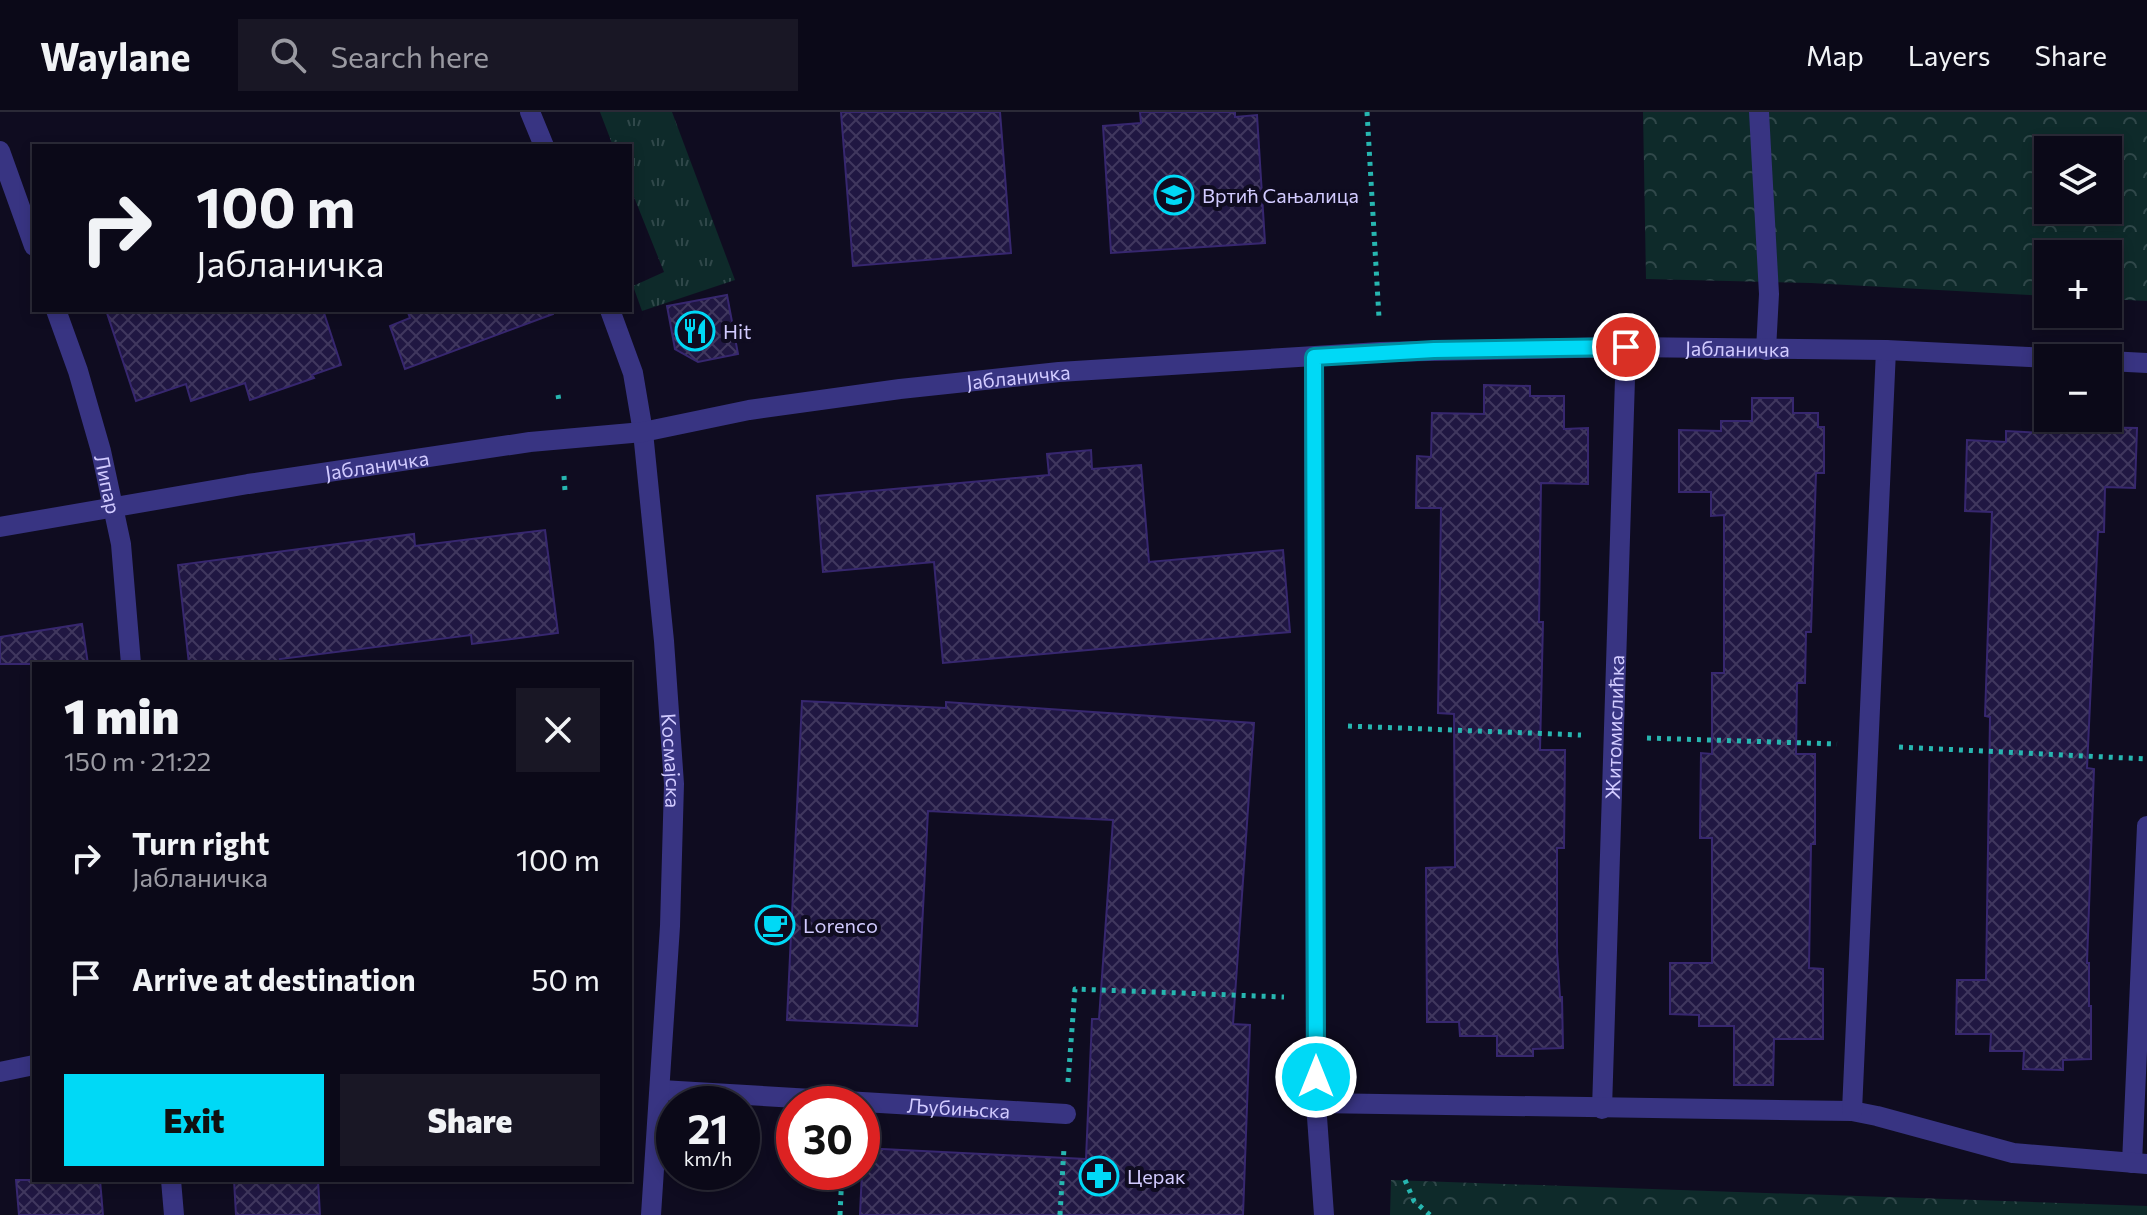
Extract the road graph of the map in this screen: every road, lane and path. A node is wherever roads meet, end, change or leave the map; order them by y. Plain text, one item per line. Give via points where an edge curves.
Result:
1 (530, 112) edge
2 (1367, 112) edge
3 (1759, 112) edge
4 (543, 144) edge
5 (0, 151) edge
6 (32, 240) edge
7 (57, 312) edge
8 (611, 312) edge
9 (1379, 318) dead end
10 (1626, 347) junction
11 (1766, 350) junction
12 (1886, 350) junction
13 (1314, 357) junction
14 (2034, 357) edge
15 (2122, 362) edge
16 (2147, 363) edge
17 (643, 432) junction
18 (564, 476) dead end
19 (565, 491) dead end
20 (113, 506) junction
21 (0, 527) edge
22 (131, 662) edge
23 (1315, 725) junction
24 (1613, 736) junction
25 (1867, 745) junction
26 (2147, 759) edge
27 (2147, 826) edge
28 (1316, 998) junction
29 (32, 1065) edge
30 (0, 1072) edge
31 (661, 1086) edge
32 (760, 1096) edge
33 (1316, 1103) junction
34 (1602, 1109) junction
35 (1852, 1111) junction
36 (1066, 1114) junction
37 (656, 1152) edge
38 (2140, 1163) edge
39 (1405, 1180) dead end
40 (171, 1182) edge
41 (841, 1190) edge
42 (174, 1215) edge
43 (651, 1215) edge
44 (840, 1215) edge
45 (1060, 1215) edge
46 (1324, 1215) edge
47 (1430, 1215) edge

1 - 4 street
2 - 9 path
3 - 11 street via 1769,294
5 - 6 street
7 - 20 street, Липар via 82,384
8 - 17 street, Космајска via 633,373
10 - 11 street, Јабланичка
10 - 13 street, Јабланичка
10 - 24 street, Житомислићка
11 - 12 street, Јабланичка
12 - 14 street, Јабланичка
12 - 25 street
13 - 17 street, Јабланичка via 1059,372 900,389 749,410
13 - 23 street
15 - 16 street
17 - 20 street, Јабланичка via 530,442
17 - 31 street, Космајска via 674,784
18 - 19 path
20 - 21 street, Јабланичка
20 - 22 street, Липар via 124,558
23 - 24 path
23 - 28 street
24 - 25 path
24 - 34 street, Житомислићка
25 - 26 path
25 - 35 street
27 - 38 street
28 - 33 street
28 - 36 path via 1075,989
29 - 30 street
32 - 36 street, Љубињска
33 - 34 street
33 - 46 street
34 - 35 street
35 - 38 street via 2013,1153
36 - 45 path
37 - 43 street, Космајска
39 - 47 path via 1414,1201
40 - 42 street
41 - 44 path

